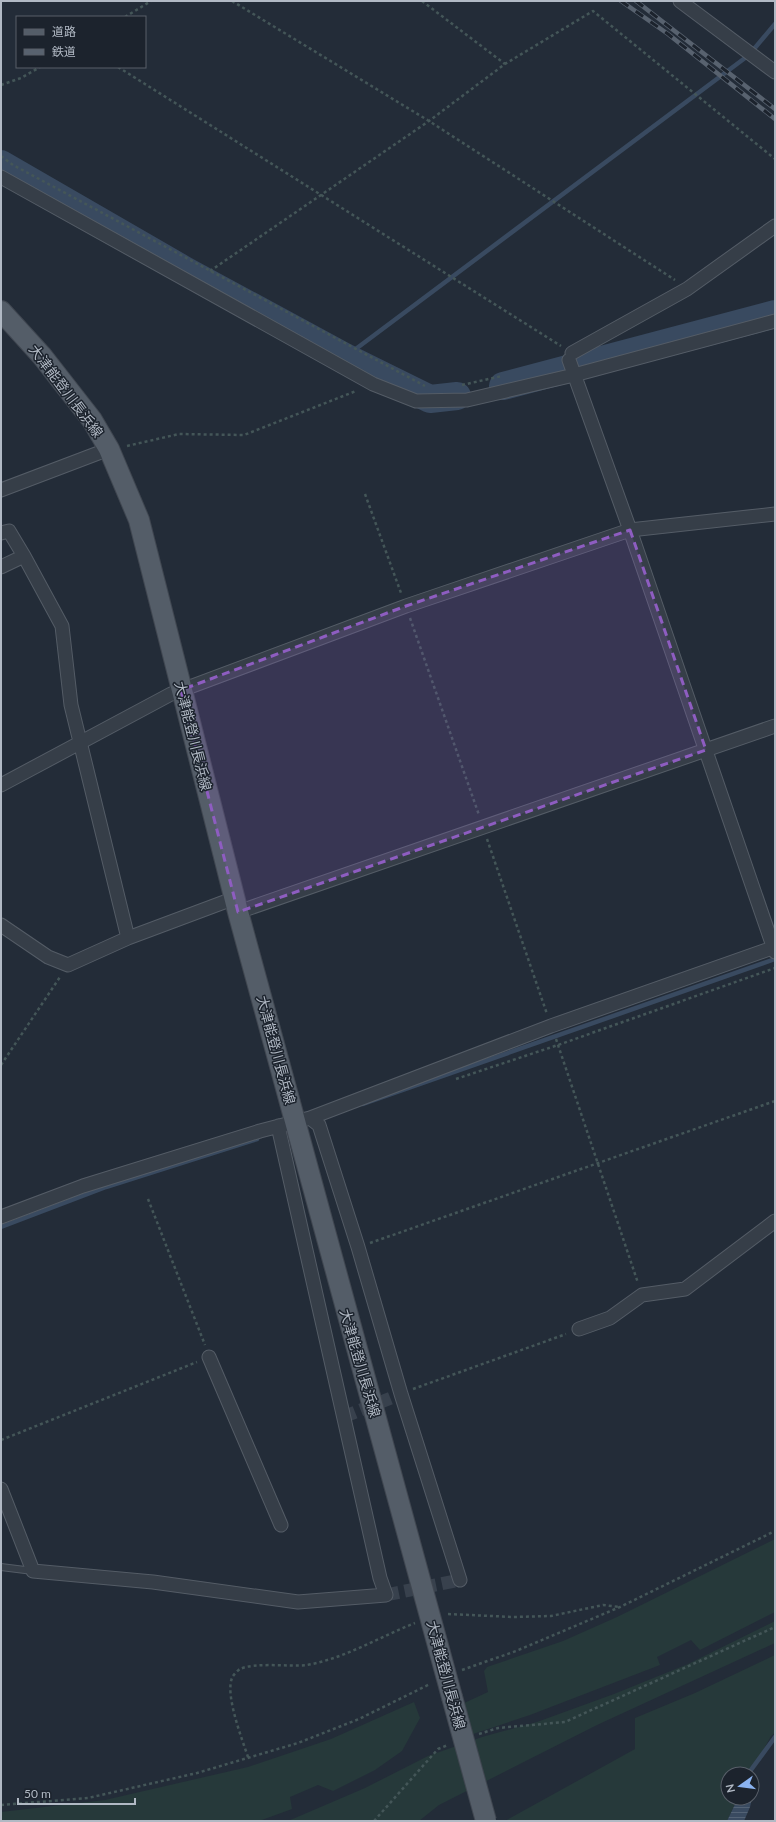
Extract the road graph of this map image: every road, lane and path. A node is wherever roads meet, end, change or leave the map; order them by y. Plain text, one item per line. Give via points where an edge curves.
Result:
1 (151, 1) edge
2 (232, 1) edge
3 (422, 1) edge
4 (680, 1) edge
5 (127, 16) edge
6 (505, 64) junction
7 (38, 68) edge
8 (120, 68) edge
9 (775, 72) edge
10 (1, 86) edge
11 (428, 121) junction
12 (1, 156) edge
13 (775, 159) edge
14 (1, 177) edge
15 (322, 196) junction
16 (775, 226) edge
17 (210, 271) junction
18 (687, 288) junction
19 (1, 311) edge
20 (775, 321) edge
21 (570, 357) junction
22 (509, 374) dead end
23 (574, 375) junction
24 (373, 384) junction
25 (457, 386) dead end
26 (427, 387) dead end
27 (109, 449) junction
28 (1, 490) edge
29 (364, 494) dead end
30 (775, 514) edge
31 (630, 530) junction
32 (1, 533) edge
33 (24, 556) junction
34 (1, 567) edge
35 (406, 606) junction
36 (181, 690) junction
37 (775, 726) edge
38 (79, 742) junction
39 (706, 750) junction
40 (1, 785) edge
41 (482, 827) junction
42 (236, 905) junction
43 (1, 925) edge
44 (128, 938) junction
45 (774, 949) edge
46 (68, 965) junction
47 (775, 968) edge
48 (551, 1026) junction
49 (1, 1065) edge
50 (775, 1101) edge
51 (294, 1122) junction
52 (598, 1163) junction
53 (148, 1199) dead end
54 (1, 1217) edge
55 (775, 1221) edge
56 (358, 1247) junction
57 (642, 1295) junction
58 (579, 1329) joint
59 (209, 1357) junction
60 (401, 1394) junction
61 (1, 1440) edge
62 (1, 1489) edge
63 (281, 1524) dead end
64 (775, 1531) edge
65 (1, 1567) edge
66 (33, 1571) junction
67 (460, 1580) dead end
68 (620, 1608) junction
69 (448, 1614) dead end
70 (415, 1623) dead end
71 (775, 1627) edge
72 (456, 1672) dead end
73 (437, 1680) dead end
74 (476, 1736) dead end
75 (453, 1743) dead end
76 (248, 1757) junction
77 (1, 1805) edge
78 (374, 1821) edge
79 (486, 1821) edge

1 - 5 path
2 - 11 path
3 - 6 path
4 - 9 street
6 - 11 path
6 - 13 path via 593,11
7 - 10 path
8 - 15 path
11 - 15 path
11 - 18 path
12 - 17 path via 13,165
14 - 24 street
15 - 17 path
15 - 21 path
16 - 18 street
17 - 26 path
18 - 21 street
19 - 27 main road, 大津能登川長浜線 via 42,356 87,414
20 - 23 street
21 - 23 street
22 - 25 path
23 - 24 street via 467,400 416,401
23 - 31 street
24 - 27 path via 244,435 178,434
27 - 28 street
27 - 36 main road, 大津能登川長浜線 via 139,520
29 - 35 path
30 - 31 street
31 - 35 street
31 - 39 street
32 - 33 street via 9,530
33 - 34 street
33 - 38 street via 62,626 71,705
35 - 36 street
35 - 41 path
36 - 38 street
36 - 42 main road, 大津能登川長浜線
37 - 39 street
38 - 40 street
38 - 44 street
39 - 41 street
39 - 45 street
41 - 42 street
41 - 48 path
42 - 44 street
42 - 51 main road, 大津能登川長浜線
43 - 46 street via 48,957
44 - 46 street
45 - 48 street
46 - 49 path
47 - 52 path via 557,1044
48 - 51 street
50 - 52 path
51 - 54 street via 83,1186
51 - 56 street via 319,1125
51 - 66 street via 380,1578 386,1595 298,1602 153,1582
51 - 79 main road, 大津能登川長浜線, bridge
52 - 56 path
52 - 57 path
53 - 59 path
55 - 57 street via 685,1290
56 - 60 street
57 - 58 street via 610,1318
58 - 60 path
59 - 61 path
59 - 63 street
60 - 67 street
62 - 66 street
64 - 68 path
65 - 66 lane
68 - 69 path via 603,1605 544,1616
68 - 72 path
70 - 76 path via 361,1648 332,1658 307,1664 240,1669 232,1677 230,1690
71 - 74 path via 565,1722 498,1728
73 - 76 path via 359,1719 298,1743
75 - 78 path via 438,1748
76 - 77 path via 197,1773 88,1798

